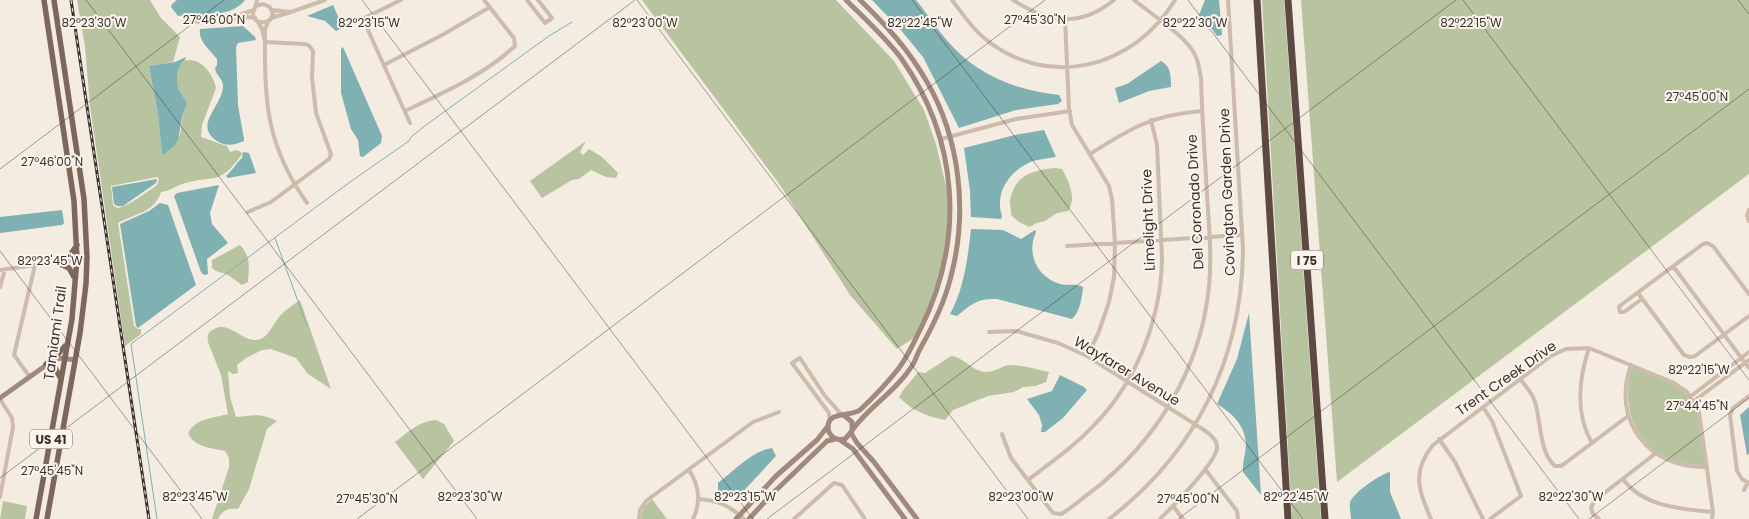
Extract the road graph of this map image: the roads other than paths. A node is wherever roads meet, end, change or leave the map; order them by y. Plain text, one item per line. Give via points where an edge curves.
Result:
1 (44, 0) edge
2 (54, 0) edge
3 (257, 0) edge
4 (325, 0) edge
5 (401, 0) edge
6 (484, 0) edge
7 (527, 0) edge
8 (538, 0) edge
9 (846, 0) edge
10 (860, 0) edge
11 (952, 0) edge
12 (1013, 0) edge
13 (1114, 0) edge
14 (1134, 0) edge
15 (1175, 0) edge
16 (1228, 0) edge
17 (1257, 0) edge
18 (1288, 0) edge
19 (319, 1) edge
20 (264, 2) edge
21 (490, 7) junction
22 (255, 8) junction
23 (272, 10) junction
24 (291, 12) junction
25 (362, 19) junction
26 (1065, 19) junction
27 (256, 20) junction
28 (270, 20) junction
29 (221, 21) junction
30 (184, 22) dead end
31 (1160, 22) junction
32 (348, 26) dead end
33 (265, 42) junction
34 (384, 65) junction
35 (1068, 67) junction
36 (60, 107) junction
37 (405, 111) junction
38 (1070, 111) junction
39 (1202, 111) junction
40 (1151, 120) junction
41 (73, 122) junction
42 (410, 123) dead end
43 (950, 137) junction
44 (941, 139) junction
45 (1090, 154) junction
46 (294, 185) junction
47 (307, 203) dead end
48 (1749, 210) edge
49 (248, 212) dead end
50 (1749, 221) edge
51 (1241, 235) junction
52 (1210, 238) junction
53 (1162, 240) junction
54 (1115, 243) junction
55 (76, 245) junction
56 (1068, 246) dead end
57 (87, 258) junction
58 (77, 259) junction
59 (57, 262) junction
60 (35, 265) junction
61 (1673, 266) junction
62 (2, 270) edge
63 (76, 281) junction
64 (0, 287) edge
65 (1638, 293) junction
66 (1749, 294) edge
67 (1642, 299) junction
68 (1749, 316) edge
69 (989, 332) dead end
70 (1724, 334) junction
71 (68, 342) junction
72 (1590, 348) junction
73 (1749, 352) edge
74 (1087, 356) junction
75 (65, 358) junction
76 (1741, 358) junction
77 (75, 360) junction
78 (1747, 361) edge
79 (49, 362) junction
80 (1631, 365) junction
81 (1749, 368) edge
82 (29, 376) junction
83 (61, 379) junction
84 (1520, 379) junction
85 (1127, 381) junction
86 (1690, 396) junction
87 (1749, 396) edge
88 (0, 398) edge
89 (1694, 401) junction
90 (1483, 407) junction
91 (1168, 408) junction
92 (778, 412) dead end
93 (843, 415) junction
94 (1628, 416) junction
95 (829, 423) junction
96 (1195, 425) junction
97 (852, 431) junction
98 (1002, 434) dead end
99 (837, 439) junction
100 (1439, 439) junction
101 (1592, 443) junction
102 (1656, 453) junction
103 (1707, 467) junction
104 (1205, 469) junction
105 (2, 470) edge
106 (688, 470) junction
107 (1623, 479) junction
108 (1028, 480) junction
109 (1748, 483) edge
110 (1744, 490) dead end
111 (0, 496) edge
112 (698, 499) junction
113 (1173, 506) junction
114 (1714, 512) junction
115 (740, 518) edge
116 (36, 519) edge
117 (47, 519) edge
118 (640, 519) edge
119 (693, 519) edge
120 (748, 519) edge
121 (794, 519) edge
122 (865, 519) edge
123 (905, 519) edge
124 (917, 519) edge
125 (1109, 519) edge
126 (1160, 519) edge
127 (1183, 519) edge
128 (1238, 519) edge
129 (1288, 519) edge
130 (1325, 519) edge
131 (1431, 519) edge
132 (1483, 519) edge
133 (1490, 519) edge
134 (1599, 519) edge
135 (1712, 519) edge

1 - 36 main road, Tamiami Trail / US 41
2 - 41 main road, Tamiami Trail / US 41
3 - 22 street
4 - 19 street
5 - 25 street
6 - 21 street
7 - 8 street via 545,23 552,18
9 - 44 street via 900,58 921,91
10 - 43 street via 895,35 919,68 942,112
11 - 35 street via 973,28 1004,52 1030,63
12 - 26 street via 1042,16
13 - 26 street via 1088,15
14 - 31 street, Del Coronado Drive
15 - 31 street
16 - 51 street, Covington Garden Drive
17 - 129 highway, I 75
18 - 130 highway, I 75
19 - 24 street
20 - 22 street
20 - 23 street
21 - 34 street
21 - 37 street via 514,38 516,46 490,66
22 - 27 street
22 - 29 street
23 - 24 street
23 - 28 street
24 - 28 street
25 - 32 street
25 - 34 street
26 - 35 street
27 - 28 street via 263,23
27 - 29 street via 246,17
27 - 33 street
28 - 33 street
29 - 30 street
31 - 35 street via 1142,40 1117,55
31 - 39 street, Del Coronado Drive via 1184,40 1195,54 1201,78
33 - 46 street via 264,82 269,122 275,144
33 - 46 street via 307,44 313,51 315,105 331,154 329,159
34 - 37 street
35 - 38 street
36 - 41 main road
36 - 55 main road, Tamiami Trail / US 41 via 74,201
37 - 42 street
38 - 43 street via 1016,119
38 - 45 street via 1072,124
39 - 40 street
39 - 52 street, Del Coronado Drive
40 - 45 street
40 - 53 street, Limelight Drive via 1157,145
41 - 57 main road, Tamiami Trail / US 41 via 84,199
43 - 44 street
43 - 97 street via 958,180 960,221 945,297 912,366
44 - 93 street via 950,192 950,215 946,255 936,293 900,367 860,410
45 - 54 street via 1109,186
46 - 47 street
46 - 49 street via 271,202
48 - 50 street
51 - 52 street
51 - 96 street, Covington Garden Drive via 1240,300 1234,331 1216,385
52 - 53 street
52 - 91 street, Del Coronado Drive via 1209,286 1201,331 1190,364
53 - 54 street
53 - 85 street, Limelight Drive via 1162,276 1152,322
54 - 56 street
54 - 74 street via 1114,277 1108,302
55 - 58 main road, Tamiami Trail / US 41
55 - 59 main road via 70,255
57 - 58 street
57 - 77 main road, Tamiami Trail / US 41
58 - 59 street
58 - 63 main road, Tamiami Trail / US 41
59 - 60 street
59 - 63 main road via 69,268
60 - 62 street
60 - 82 street via 14,355
61 - 65 street
61 - 66 street via 1709,243
61 - 70 street
62 - 64 street
63 - 71 main road, Tamiami Trail / US 41
65 - 67 street
65 - 67 street via 1619,307 1620,312
67 - 70 street via 1687,356 1695,356
68 - 70 street
69 - 74 street, Wayfarer Avenue via 1016,331 1058,342
70 - 76 street
71 - 75 main road, Tamiami Trail / US 41
71 - 79 main road via 62,352
72 - 80 street, Trent Creek Drive
72 - 84 street, Trent Creek Drive via 1560,351
72 - 101 street via 1583,370 1580,398 1583,421
73 - 76 street
74 - 85 street, Wayfarer Avenue
75 - 77 street
75 - 79 street
75 - 83 main road, Tamiami Trail / US 41
76 - 78 street
76 - 86 street
77 - 117 main road, Tamiami Trail / US 41
78 - 81 street
78 - 89 street
79 - 82 street
79 - 83 main road
80 - 86 street, Trent Creek Drive via 1681,387
80 - 94 street via 1625,390
82 - 88 street
83 - 116 main road, Tamiami Trail / US 41
84 - 90 street, Trent Creek Drive
84 - 101 street via 1534,399 1542,440 1555,466 1561,466
85 - 91 street, Wayfarer Avenue
85 - 108 street, Limelight Drive via 1090,430
86 - 89 street, Trent Creek Drive
87 - 109 street via 1730,413 1737,471
88 - 105 street via 12,418 13,427
89 - 103 street, Trent Creek Drive via 1701,420
90 - 100 street, Trent Creek Drive
90 - 133 street via 1492,421 1522,496
91 - 96 street, Wayfarer Avenue
91 - 108 street, Del Coronado Drive via 1120,468 1061,514 1053,514
92 - 106 street via 753,422
93 - 95 street via 835,416
93 - 95 street via 825,396 800,358 792,363 829,413
93 - 97 street via 852,422
94 - 101 street
94 - 102 street via 1638,435
95 - 99 street via 829,432
95 - 115 street via 817,440 776,476
96 - 104 street, Wayfarer Avenue via 1217,443 1216,454
96 - 125 street, Covington Garden Drive via 1150,483
97 - 99 street via 845,439
97 - 124 street via 856,443
98 - 108 street, Del Coronado Drive via 1011,458
99 - 120 street via 824,444
99 - 123 street via 853,449
100 - 131 street, Trent Creek Drive via 1427,453 1419,472 1419,490
100 - 132 street via 1456,462
102 - 103 street via 1681,465
102 - 107 street
103 - 114 street, Trent Creek Drive
104 - 113 street, Wayfarer Avenue
104 - 128 street via 1237,511
105 - 111 street
106 - 112 street via 695,480
106 - 118 street via 645,502 640,510
107 - 114 street via 1634,490 1665,506
107 - 134 street via 1591,505 1593,514
109 - 110 street
112 - 115 street via 723,503
112 - 119 street
113 - 126 street, Wayfarer Avenue
113 - 127 street
114 - 135 street, Trent Creek Drive
121 - 122 street via 834,483 842,486

